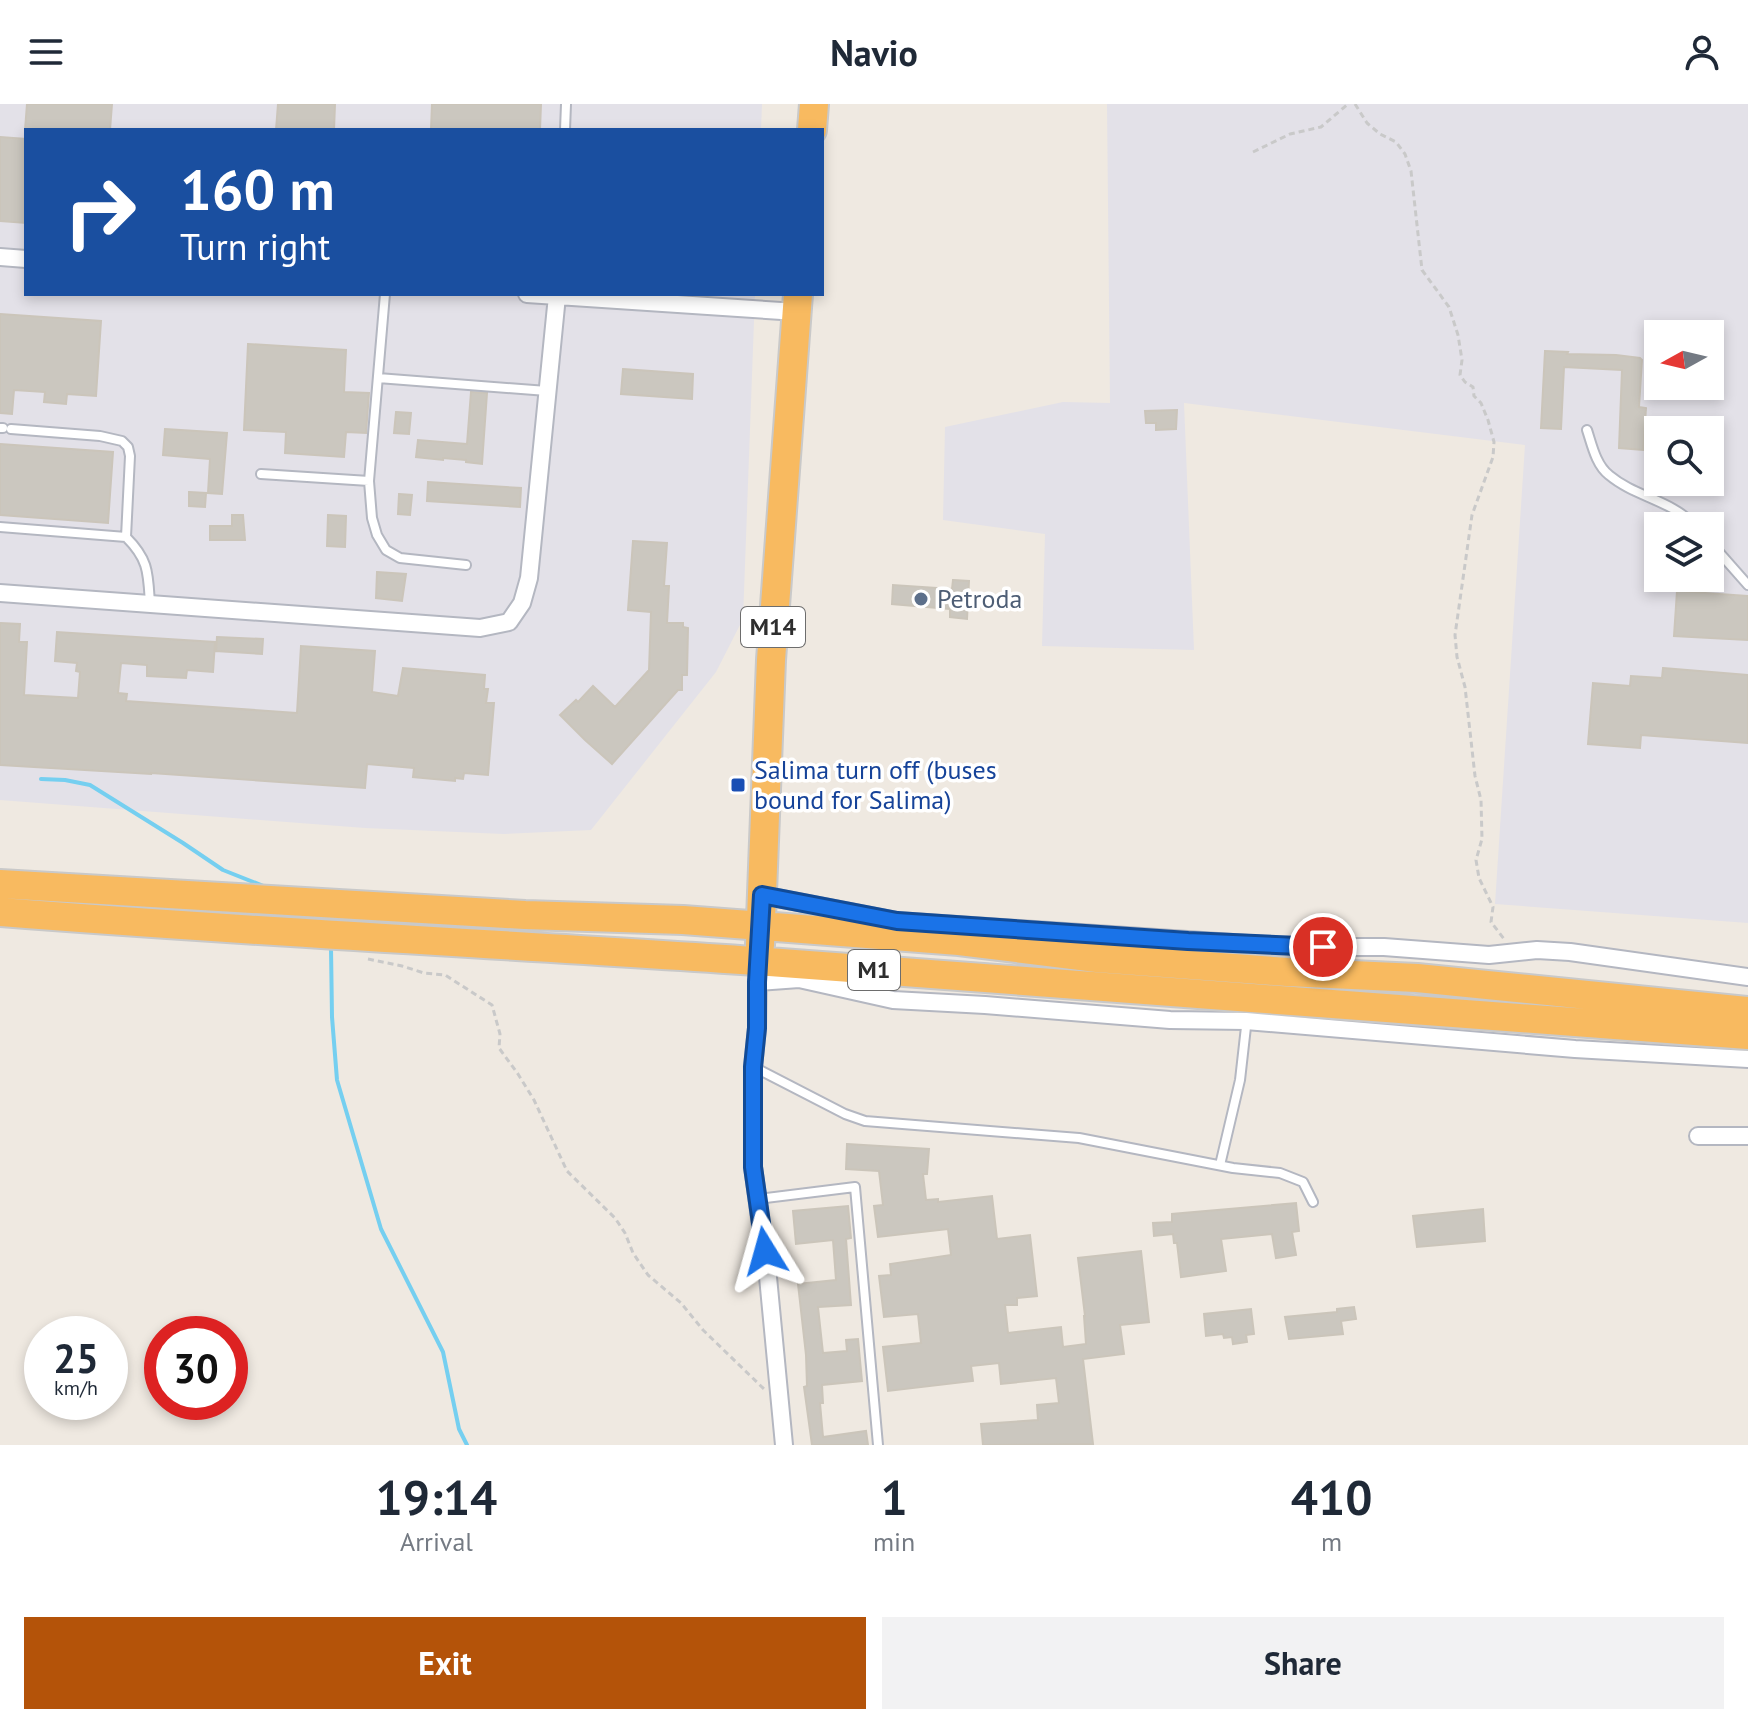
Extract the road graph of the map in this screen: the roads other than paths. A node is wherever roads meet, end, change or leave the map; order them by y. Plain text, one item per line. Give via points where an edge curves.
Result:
1 (566, 104) edge
2 (814, 104) edge
3 (565, 128) edge
4 (812, 128) edge
5 (0, 257) edge
6 (24, 259) edge
7 (385, 296) edge
8 (557, 296) edge
9 (587, 296) edge
10 (798, 303) edge
11 (378, 378) junction
12 (547, 391) junction
13 (5, 428) edge
14 (1587, 430) dead end
15 (261, 474) dead end
16 (369, 481) junction
17 (1677, 512) edge
18 (0, 527) edge
19 (126, 537) junction
20 (1724, 558) edge
21 (466, 565) dead end
22 (1748, 585) edge
23 (0, 593) edge
24 (150, 604) junction
25 (0, 884) edge
26 (762, 895) junction
27 (0, 912) edge
28 (761, 926) junction
29 (758, 972) junction
30 (1748, 977) edge
31 (1247, 1009) junction
32 (1748, 1011) edge
33 (1748, 1035) edge
34 (1748, 1059) edge
35 (753, 1067) junction
36 (1698, 1136) dead end
37 (1748, 1136) edge
38 (1220, 1165) junction
39 (757, 1200) junction
40 (1313, 1202) dead end
41 (784, 1445) edge
42 (878, 1445) edge

1 - 3 lane
2 - 4 highway
5 - 6 street
7 - 11 lane
8 - 12 street
9 - 10 street
10 - 26 highway, M14 via 771,660
11 - 12 lane
11 - 16 lane
12 - 24 street via 529,578 509,622 480,628
13 - 19 lane via 122,441 130,456
14 - 17 lane via 1607,474
15 - 16 lane
16 - 21 lane via 372,518 386,550 400,558
18 - 19 lane
19 - 24 lane via 145,562
20 - 22 lane
23 - 24 street
25 - 28 highway, M1
26 - 28 highway, M14
26 - 30 street via 897,921 1293,947 1489,955 1570,952
27 - 29 highway, M1
28 - 29 highway, M14
28 - 32 highway, M1 via 1097,958 1417,978
29 - 31 highway, M1
29 - 35 street
31 - 33 highway, M1
31 - 34 street via 1575,1049
31 - 38 lane via 1240,1080
35 - 38 lane via 865,1121 1079,1138
35 - 39 street
36 - 37 street
38 - 40 lane via 1293,1177 1303,1182
39 - 41 street
39 - 42 lane via 855,1187

